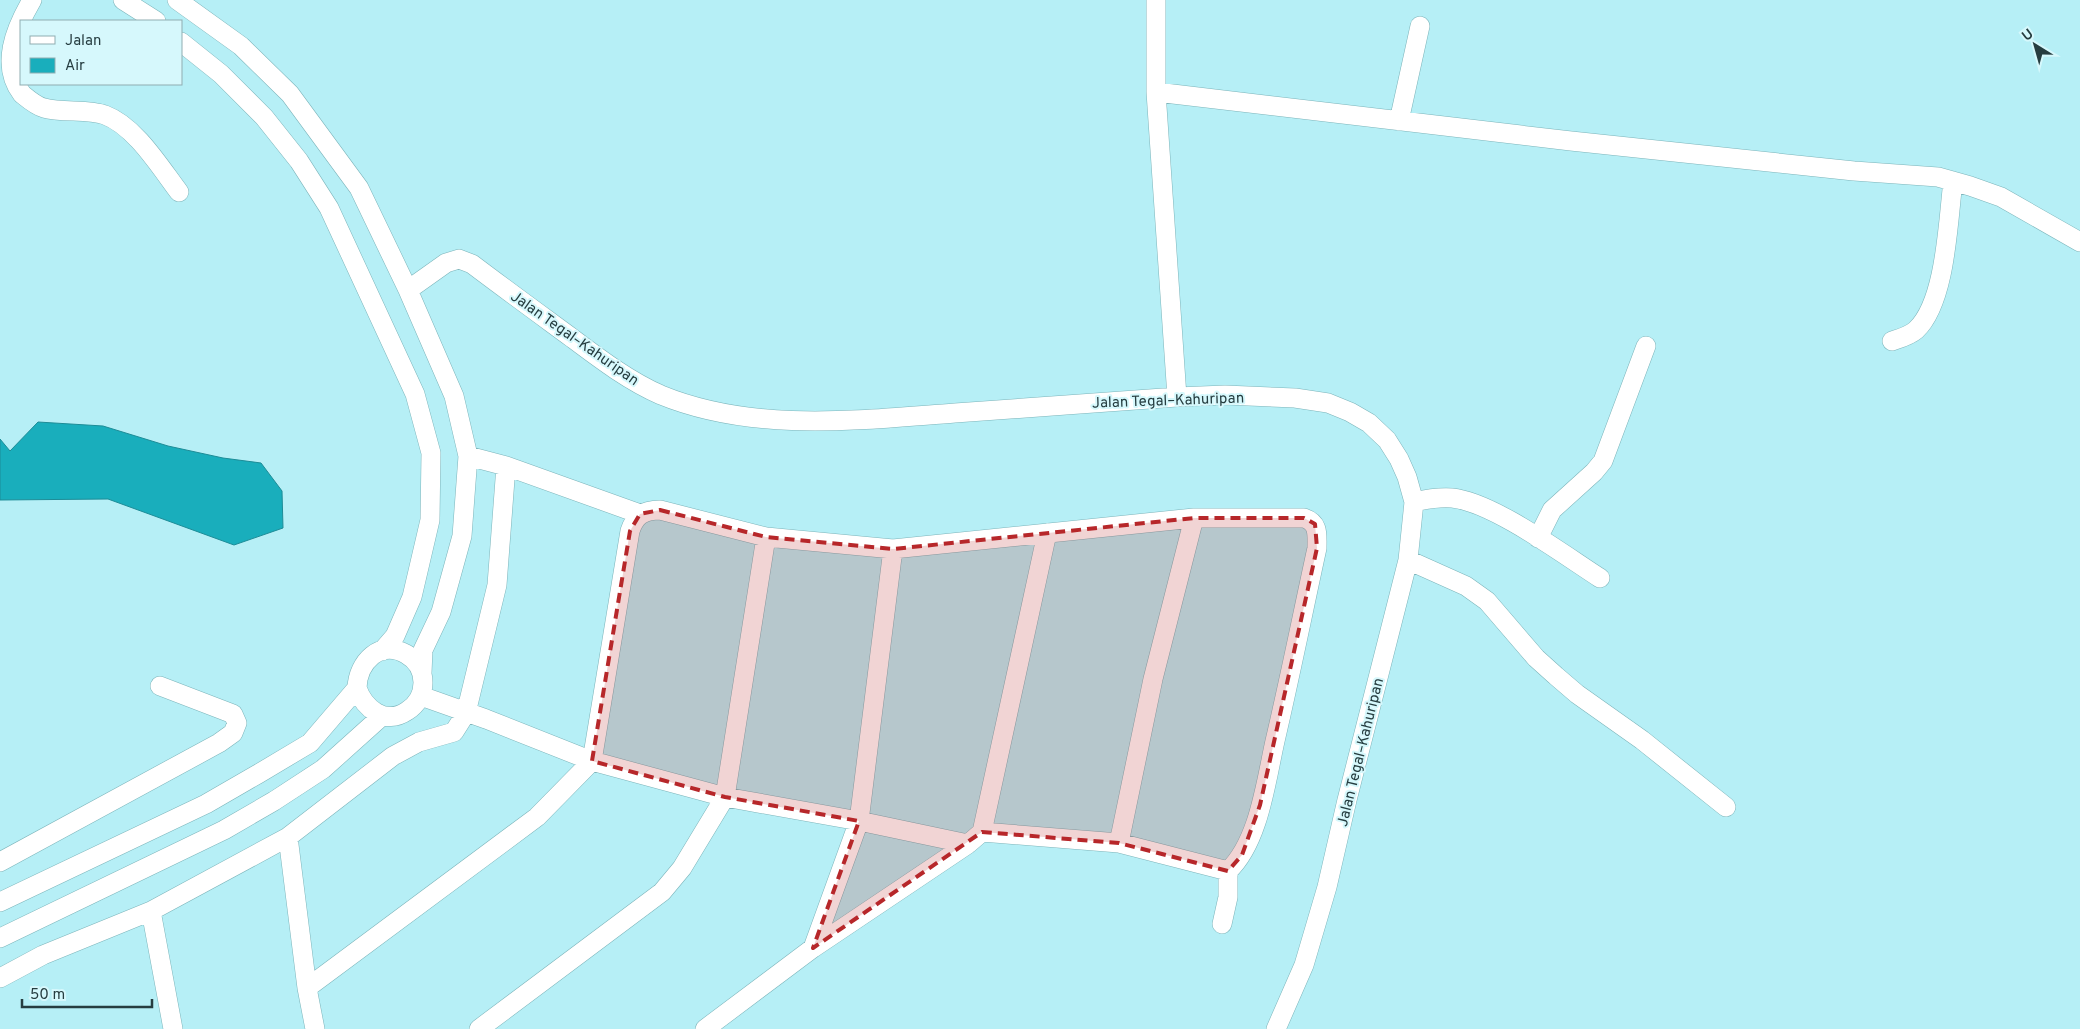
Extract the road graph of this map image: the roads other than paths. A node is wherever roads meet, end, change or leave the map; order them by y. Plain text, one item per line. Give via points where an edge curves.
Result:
1 (32, 0) edge
2 (123, 0) edge
3 (177, 0) edge
4 (1156, 0) edge
5 (21, 20) edge
6 (154, 20) edge
7 (20, 22) edge
8 (1420, 26) dead end
9 (182, 43) edge
10 (1156, 92) junction
11 (1399, 121) junction
12 (1953, 181) junction
13 (178, 192) dead end
14 (2080, 242) edge
15 (408, 290) junction
16 (1892, 341) dead end
17 (1646, 346) dead end
18 (1177, 397) junction
19 (468, 456) junction
20 (506, 466) junction
21 (1414, 502) junction
22 (640, 514) junction
23 (1194, 518) junction
24 (1047, 533) junction
25 (766, 537) junction
26 (1538, 538) junction
27 (893, 549) junction
28 (1408, 560) junction
29 (1600, 578) dead end
30 (382, 651) junction
31 (422, 673) junction
32 (160, 686) dead end
33 (357, 688) junction
34 (421, 696) junction
35 (466, 713) junction
36 (382, 716) junction
37 (592, 761) junction
38 (725, 797) junction
39 (1726, 807) dead end
40 (859, 821) junction
41 (982, 832) junction
42 (288, 836) junction
43 (1119, 842) junction
44 (968, 844) junction
45 (0, 862) edge
46 (1228, 871) junction
47 (0, 902) edge
48 (151, 911) junction
49 (1222, 924) dead end
50 (0, 938) edge
51 (813, 948) junction
52 (0, 978) edge
53 (307, 988) junction
54 (1284, 1025) edge
55 (173, 1029) edge
56 (315, 1029) edge
57 (479, 1029) edge
58 (704, 1029) edge

1 - 5 street
2 - 6 street
3 - 15 street via 241,46 290,94 359,188
4 - 10 street
7 - 13 street via 12,36 9,72 11,80 28,100 43,108 105,114 135,134
8 - 11 street
9 - 30 street via 221,74 264,117 299,161 329,208 415,394 431,453 430,520 412,597 395,636
10 - 11 street
10 - 18 street
11 - 12 street via 1815,167 1921,175
12 - 14 street via 2001,197
12 - 16 street via 1941,279 1930,311 1916,330
15 - 18 street, Jalan Tegal–Kahuripan via 446,262 458,259 472,264 635,381 660,394 733,414 788,421 848,421
15 - 19 street via 454,396
17 - 26 street via 1603,461 1552,510
18 - 21 street, Jalan Tegal–Kahuripan via 1295,398 1328,403 1350,412 1370,424 1386,440 1399,459
19 - 20 street
19 - 31 street via 462,536 441,612 423,650
20 - 22 street
20 - 35 street via 497,585
21 - 26 street via 1434,498 1472,502
21 - 28 street, Jalan Tegal–Kahuripan
22 - 25 street via 660,510
22 - 37 street via 630,531
23 - 24 street
23 - 43 street via 1153,679
23 - 46 street via 1304,518 1315,524 1317,531 1317,548 1291,674 1260,805 1242,854
24 - 27 street
24 - 41 street
25 - 27 street
25 - 38 street
26 - 29 street
27 - 40 street
28 - 39 street via 1466,586 1487,601 1536,658 1556,676
28 - 54 street, Jalan Tegal–Kahuripan via 1327,887
30 - 31 street via 406,654
30 - 33 street via 362,664
31 - 34 street
32 - 45 street via 233,714 237,723 232,733 194,757
33 - 36 street via 361,700
33 - 47 street via 310,743 206,804
34 - 35 street
34 - 36 street via 405,713
35 - 37 street
35 - 42 street via 454,732 419,742 393,756
36 - 50 street via 323,769 274,801 224,830
37 - 38 street
37 - 53 street via 537,817
38 - 40 street
38 - 57 street via 682,868 662,892
40 - 44 street
40 - 51 street
41 - 43 street
41 - 44 street
42 - 48 street
42 - 53 street
43 - 46 street
44 - 51 street
46 - 49 street via 1228,898
48 - 52 street via 43,955
48 - 55 street
51 - 58 street
53 - 56 street

